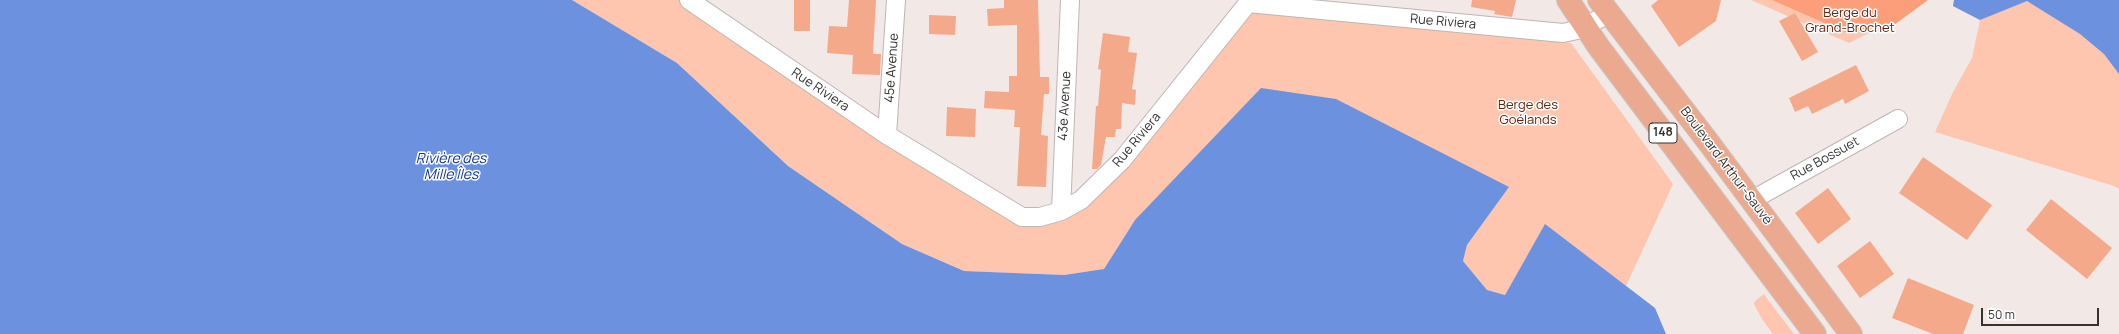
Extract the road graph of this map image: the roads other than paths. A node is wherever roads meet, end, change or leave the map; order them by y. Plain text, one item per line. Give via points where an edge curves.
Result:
1 (689, 0) edge
2 (896, 0) edge
3 (1070, 0) edge
4 (1568, 0) edge
5 (1249, 1) edge
6 (1604, 7) edge
7 (1585, 26) junction
8 (1898, 119) dead end
9 (887, 135) junction
10 (1752, 200) junction
11 (1061, 211) junction
12 (1815, 334) edge
13 (1851, 334) edge

1 - 9 street, Rue Riviera
2 - 9 street, 45e Avenue
3 - 11 street, 43e Avenue
4 - 7 main road, 148
5 - 7 street, Rue Riviera via 1563,33
5 - 11 street, Rue Riviera via 1122,160 1081,200
6 - 7 street, Rue Riviera
6 - 10 main road, Boulevard Arthur-Sauvé / 148
7 - 12 main road, 148
8 - 10 street, Rue Bossuet
9 - 11 street, Rue Riviera via 1022,217 1040,217
10 - 13 main road, Boulevard Arthur-Sauvé / 148

